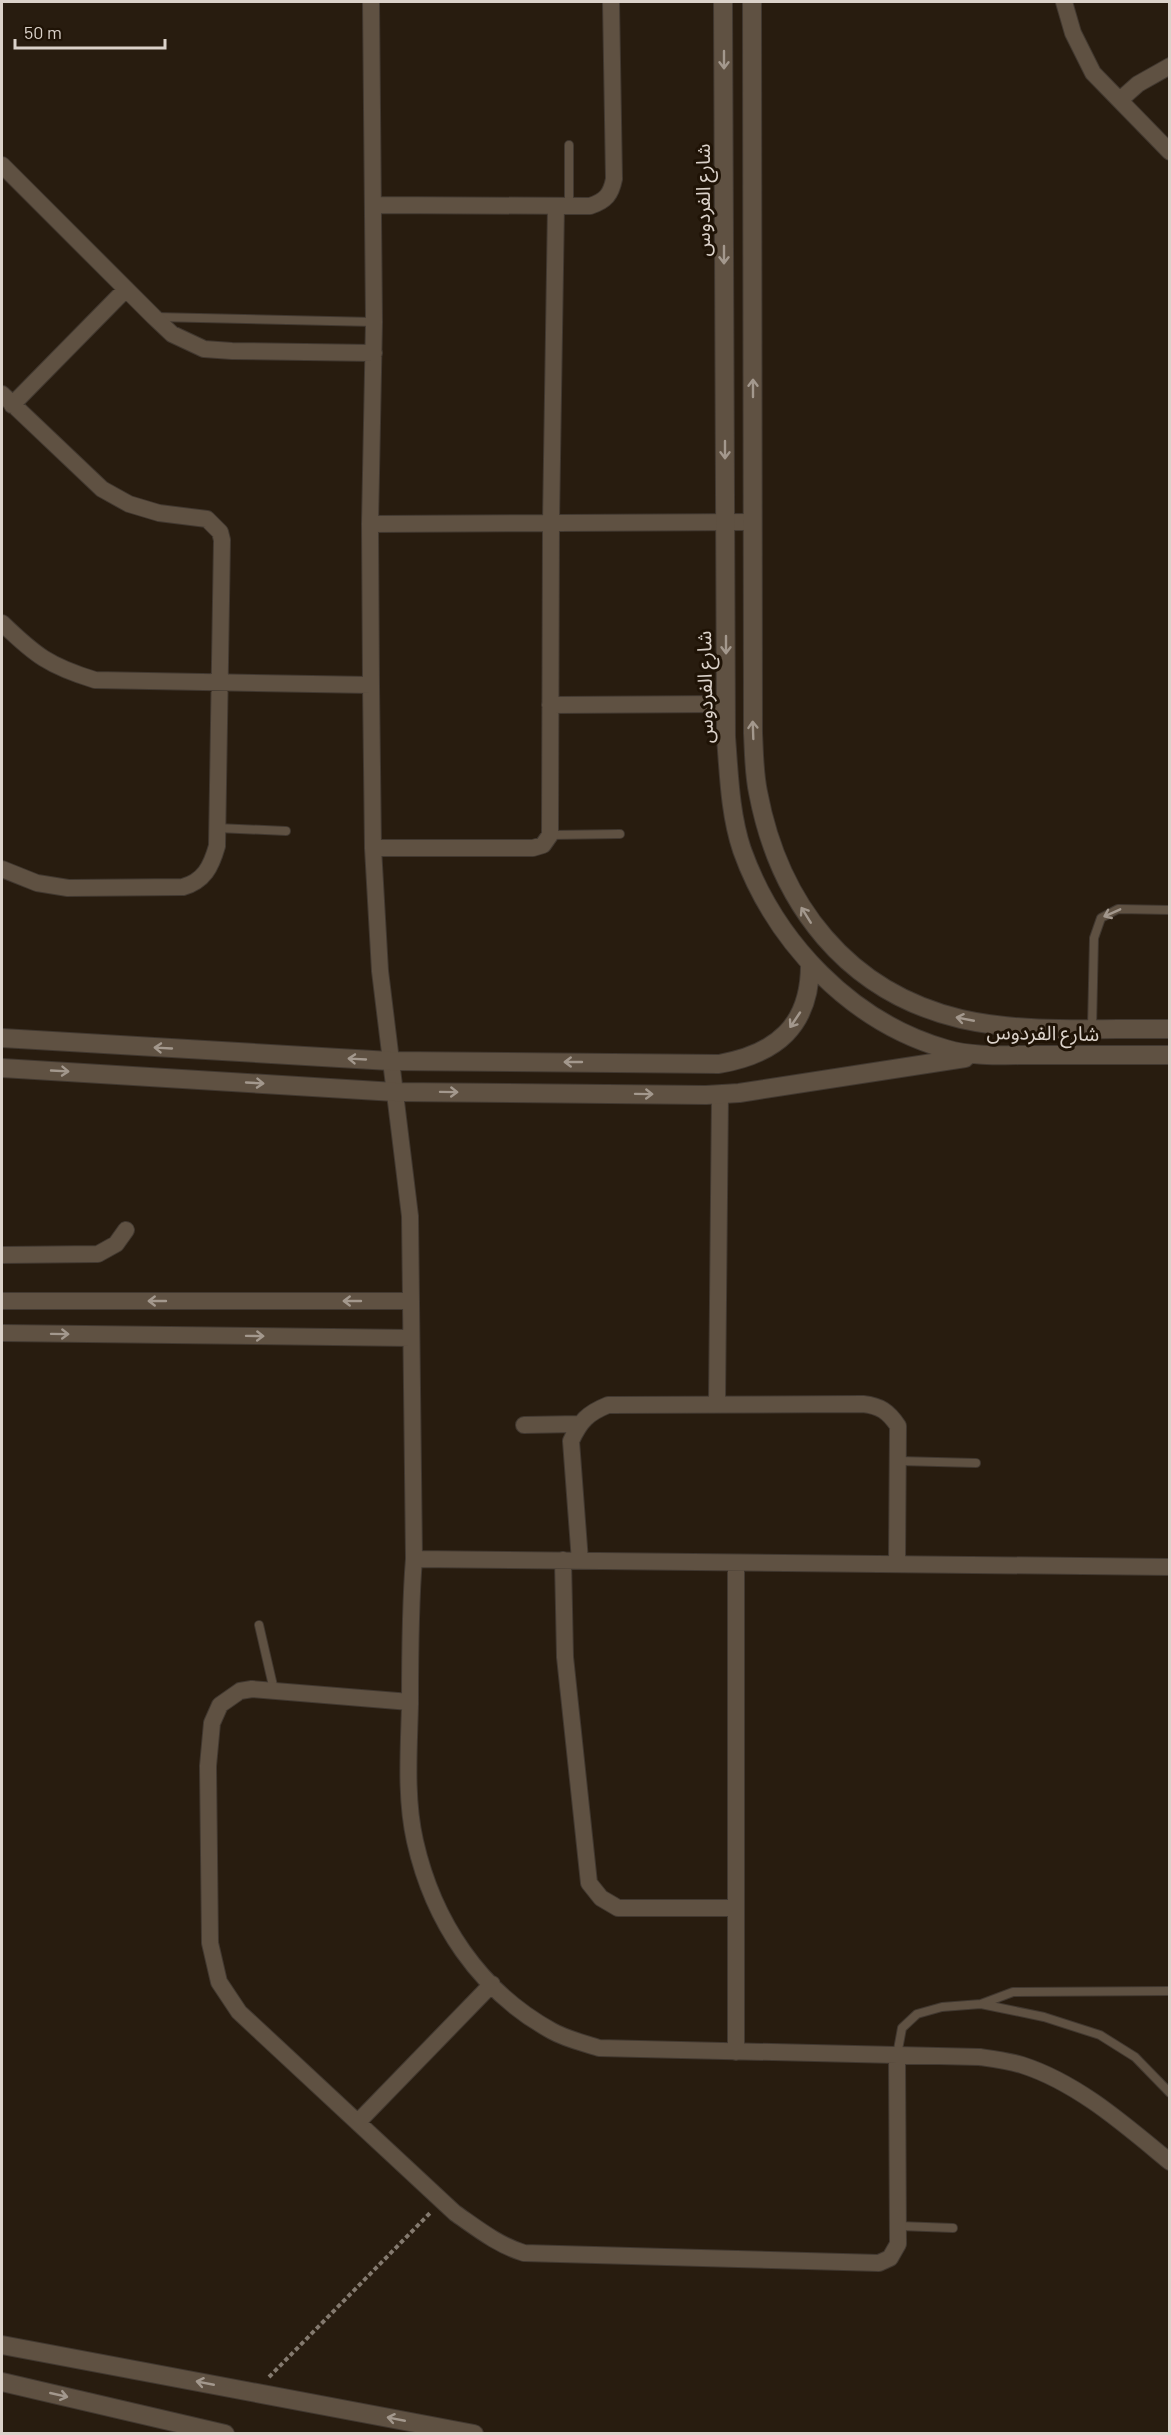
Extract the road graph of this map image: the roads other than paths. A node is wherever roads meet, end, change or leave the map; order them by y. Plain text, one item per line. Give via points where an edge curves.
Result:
1 (371, 2) edge
2 (611, 2) edge
3 (723, 2) edge
4 (752, 2) edge
5 (1064, 2) edge
6 (1170, 66) edge
7 (1120, 100) junction
8 (568, 145) dead end
9 (1170, 152) edge
10 (2, 165) edge
11 (373, 205) junction
12 (562, 206) junction
13 (126, 290) junction
14 (154, 317) junction
15 (374, 322) junction
16 (374, 353) junction
17 (7, 400) edge
18 (726, 521) junction
19 (753, 522) junction
20 (551, 523) junction
21 (370, 524) junction
22 (2, 622) edge
23 (219, 683) junction
24 (371, 684) junction
25 (726, 704) junction
26 (550, 705) junction
27 (217, 828) junction
28 (286, 831) dead end
29 (620, 834) dead end
30 (550, 835) junction
31 (373, 848) junction
32 (2, 869) edge
33 (1170, 910) edge
34 (810, 965) junction
35 (1092, 1028) junction
36 (1170, 1029) edge
37 (2, 1038) edge
38 (989, 1055) junction
39 (1170, 1055) edge
40 (390, 1061) junction
41 (2, 1068) edge
42 (395, 1092) junction
43 (720, 1094) junction
44 (126, 1230) dead end
45 (2, 1255) edge
46 (2, 1301) edge
47 (411, 1301) junction
48 (2, 1333) edge
49 (411, 1338) junction
50 (717, 1404) junction
51 (578, 1424) junction
52 (524, 1425) dead end
53 (899, 1461) junction
54 (976, 1463) dead end
55 (414, 1559) junction
56 (572, 1560) junction
57 (736, 1563) junction
58 (897, 1564) junction
59 (1170, 1567) edge
60 (259, 1625) dead end
61 (274, 1690) junction
62 (410, 1702) junction
63 (736, 1908) junction
64 (492, 1984) junction
65 (1170, 1991) edge
66 (981, 2004) junction
67 (736, 2052) junction
68 (897, 2055) junction
69 (1170, 2093) edge
70 (359, 2121) junction
71 (1170, 2162) edge
72 (899, 2226) junction
73 (953, 2228) dead end
74 (2, 2345) edge
75 (2, 2382) edge
76 (225, 2433) edge
77 (474, 2433) edge

1 - 11 street
2 - 12 street via 611,192 590,206
3 -> 18 street, شارع الفردوس
19 -> 4 street, شارع الفردوس
5 - 7 street via 1073,33 1093,73
6 - 7 street via 1138,84
7 - 9 street
8 - 12 lane
10 - 13 street
11 - 12 street
11 - 15 street
12 - 20 street
13 - 14 street
13 - 17 street
14 - 15 lane
14 - 16 street via 172,334 204,349
15 - 16 street
16 - 21 street
17 - 23 street via 102,489 129,504 159,513 207,519 220,532
18 - 19 street
18 - 20 street
18 -> 25 street, شارع الفردوس
35 -> 19 street, شارع الفردوس via 1004,1025 920,1007 877,984 841,957 812,924 787,884 768,837 757,790 753,733
20 - 21 street
20 - 26 street
21 - 24 street
22 - 23 street via 34,654 95,680
23 - 24 street
23 - 27 street
24 - 31 street
25 - 26 street
25 - 34 street, شارع الفردوس via 730,796 742,848 763,898
26 - 30 street
27 - 28 lane
27 - 32 street via 211,867 196,883 183,887 68,888
29 - 30 lane
30 - 31 street via 543,845 533,848
31 - 40 street
33 -> 35 lane via 1118,909 1101,918 1094,938
34 - 38 street, شارع الفردوس via 875,1016 912,1036 948,1050
34 -> 40 street via 807,996 794,1023 771,1047 740,1060 718,1064
35 - 36 street, شارع الفردوس
40 -> 37 street
38 - 39 street, شارع الفردوس
38 - 43 street
40 - 42 street
41 -> 42 street
42 -> 43 street
42 - 47 street via 410,1216
43 - 50 street
44 - 45 street via 116,1244 98,1254
47 -> 46 street
47 - 49 street
48 -> 49 street
49 - 55 street
50 - 51 street via 608,1405 591,1411
50 - 53 street via 878,1406 890,1414 897,1426
51 - 52 street
51 - 56 street via 572,1441
53 - 54 lane
53 - 58 street
55 - 56 street
55 - 62 street
56 - 57 street
56 - 63 street via 565,1657 589,1882 601,1898 618,1908
57 - 58 street
57 - 63 street
58 - 59 street
60 - 61 lane
61 - 62 street
61 - 70 street via 240,1692 220,1705 212,1723 207,1831 210,1943 226,1995 239,2012
62 - 64 street via 409,1786 415,1840 426,1878 451,1936
63 - 67 street
64 - 67 street via 520,2010 553,2032 599,2048
64 - 70 street
65 - 66 lane via 1013,1992
66 - 68 lane via 942,2007 917,2014 902,2028
66 - 69 lane via 1044,2017 1100,2035 1135,2057
67 - 68 street
68 - 71 street via 980,2057 1022,2065 1070,2086
68 - 72 street
70 - 72 street via 442,2201 508,2248 524,2253 879,2263 890,2258 898,2244
72 - 73 lane
77 -> 74 street
75 -> 76 street

